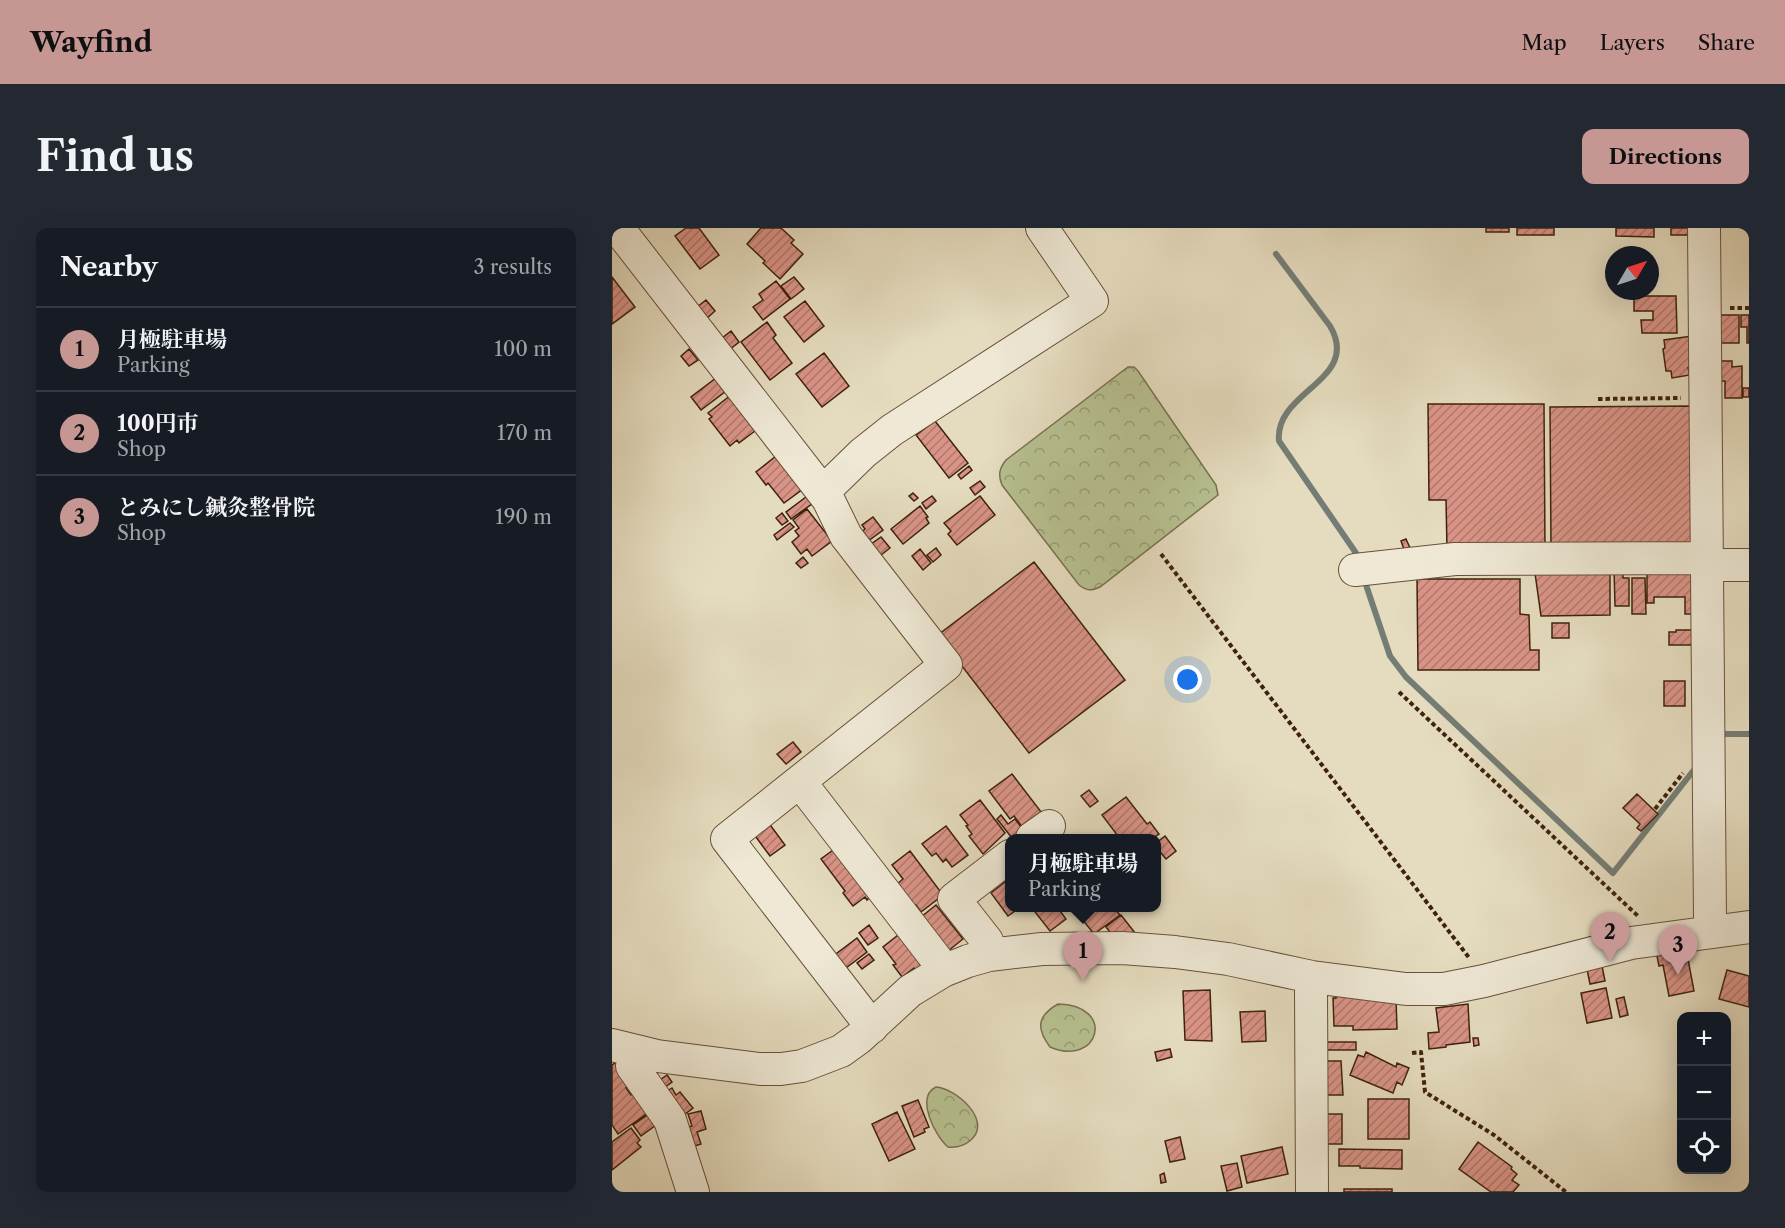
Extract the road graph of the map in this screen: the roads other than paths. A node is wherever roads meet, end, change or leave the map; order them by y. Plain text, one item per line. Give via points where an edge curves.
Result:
1 (615, 228) edge
2 (1042, 228) edge
3 (1704, 228) edge
4 (823, 492) junction
5 (1707, 562) junction
6 (1749, 565) edge
7 (1355, 570) dead end
8 (800, 782) junction
9 (1005, 860) edge
10 (1749, 927) edge
11 (1712, 932) junction
12 (989, 955) junction
13 (943, 971) junction
14 (1313, 977) junction
15 (872, 1027) junction
16 (624, 1048) edge
17 (693, 1192) edge
18 (1312, 1192) edge

1 - 4 street
2 - 4 street via 1092,301 892,430
3 - 5 street
4 - 8 street via 846,536 946,665
5 - 6 street
5 - 7 street via 1455,559
5 - 11 street
8 - 13 street
8 - 15 street via 727,839
9 - 12 street via 954,899 987,941
10 - 11 street
11 - 14 street via 1602,950 1462,986 1425,990
12 - 13 street
12 - 14 street via 1062,948 1149,949 1228,959
13 - 15 street via 909,991
14 - 18 street
15 - 16 street via 823,1060 782,1069
16 - 17 street via 670,1120

